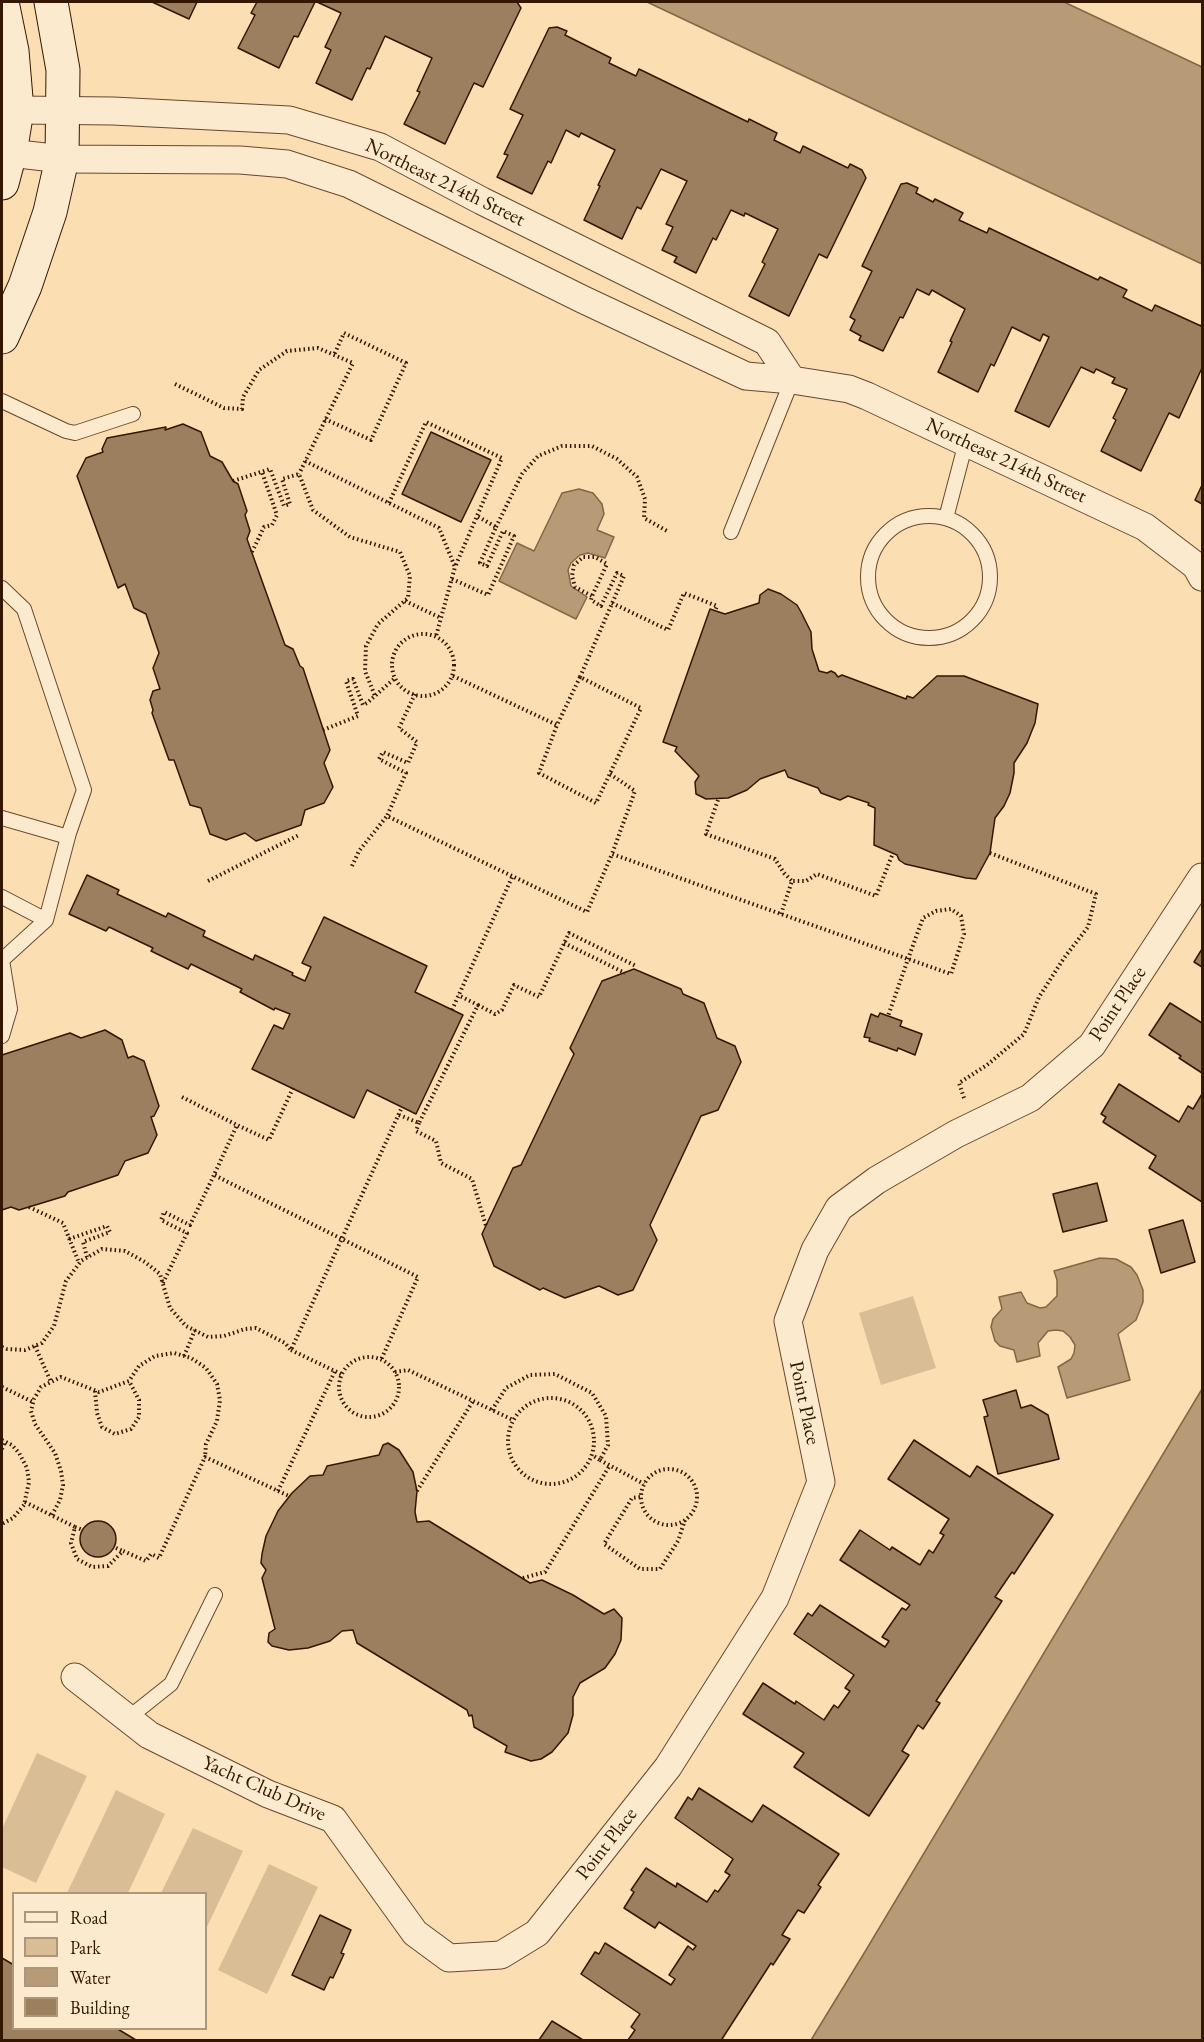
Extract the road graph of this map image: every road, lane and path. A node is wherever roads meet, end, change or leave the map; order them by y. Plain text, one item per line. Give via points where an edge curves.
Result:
1 (2, 2) edge
2 (51, 2) edge
3 (17, 110) junction
4 (62, 110) junction
5 (289, 120) junction
6 (62, 159) junction
7 (286, 164) junction
8 (6, 168) edge
9 (2, 337) edge
10 (334, 355) junction
11 (792, 380) junction
12 (175, 384) dead end
13 (2, 401) edge
14 (133, 414) dead end
15 (326, 419) junction
16 (966, 442) junction
17 (305, 461) junction
18 (262, 472) junction
19 (299, 474) junction
20 (233, 481) dead end
21 (390, 503) junction
22 (477, 516) junction
23 (946, 518) junction
24 (496, 527) junction
25 (669, 532) dead end
26 (731, 532) dead end
27 (252, 552) dead end
28 (455, 567) junction
29 (1203, 577) edge
30 (452, 579) junction
31 (2, 588) edge
32 (592, 596) junction
33 (405, 601) junction
34 (612, 603) junction
35 (715, 611) dead end
36 (441, 618) junction
37 (436, 636) junction
38 (453, 676) junction
39 (580, 677) junction
40 (395, 678) junction
41 (415, 694) junction
42 (375, 696) junction
43 (557, 726) junction
44 (322, 730) dead end
45 (610, 774) junction
46 (718, 800) dead end
47 (387, 816) junction
48 (2, 818) edge
49 (299, 835) dead end
50 (68, 837) junction
51 (893, 853) dead end
52 (990, 853) dead end
53 (612, 854) junction
54 (352, 866) dead end
55 (513, 875) junction
56 (1203, 877) edge
57 (792, 880) junction
58 (208, 881) dead end
59 (2, 897) edge
60 (781, 914) junction
61 (46, 920) junction
62 (564, 943) junction
63 (908, 959) junction
64 (2, 960) edge
65 (636, 966) dead end
66 (625, 973) dead end
67 (458, 995) junction
68 (478, 1005) junction
69 (452, 1010) dead end
70 (888, 1016) dead end
71 (2, 1036) edge
72 (293, 1088) dead end
73 (182, 1097) dead end
74 (402, 1107) dead end
75 (399, 1115) junction
76 (419, 1123) junction
77 (237, 1125) junction
78 (973, 1126) junction
79 (214, 1176) junction
80 (29, 1207) dead end
81 (486, 1226) dead end
82 (69, 1239) junction
83 (342, 1239) junction
84 (87, 1257) junction
85 (79, 1264) junction
86 (163, 1283) junction
87 (195, 1330) junction
88 (35, 1346) junction
89 (2, 1347) edge
90 (291, 1350) junction
91 (184, 1356) junction
92 (381, 1360) junction
93 (335, 1371) junction
94 (395, 1372) junction
95 (341, 1374) junction
96 (51, 1382) junction
97 (129, 1382) junction
98 (2, 1387) edge
99 (95, 1391) junction
100 (473, 1401) junction
101 (33, 1402) junction
102 (492, 1410) junction
103 (513, 1420) junction
104 (3, 1441) edge
105 (2, 1449) edge
106 (592, 1455) junction
107 (205, 1457) junction
108 (600, 1460) junction
109 (610, 1466) junction
110 (644, 1484) junction
111 (278, 1491) junction
112 (417, 1491) dead end
113 (289, 1496) dead end
114 (640, 1497) junction
115 (25, 1502) junction
116 (52, 1515) junction
117 (685, 1520) junction
118 (2, 1524) edge
119 (75, 1527) junction
120 (83, 1530) dead end
121 (116, 1548) dead end
122 (123, 1551) junction
123 (523, 1578) dead end
124 (215, 1595) dead end
125 (75, 1677) dead end
126 (127, 1719) junction
127 (449, 1958) joint

1 - 3 street via 12,51
2 - 4 street via 63,70
3 - 4 street, Northeast 214th Street
3 - 8 street
4 - 5 street, Northeast 214th Street
4 - 6 street
5 - 7 street
5 - 11 street, Northeast 214th Street via 380,147 767,342
6 - 7 street, Northeast 214th Street
6 - 8 street, Northeast 214th Street
6 - 9 street via 26,286
7 - 11 street, Northeast 214th Street via 349,184 746,376
10 - 12 path via 318,348 287,351 259,370 243,398 242,409 224,408
10 - 15 path via 353,363
10 - 15 path via 345,333 406,363 371,440
11 - 16 street, Northeast 214th Street via 849,389
11 - 26 lane
13 - 14 lane via 75,433
15 - 17 path
16 - 23 lane
16 - 29 street, Northeast 214th Street via 1145,527 1197,566
17 - 19 path
17 - 21 path
18 - 19 path via 270,469 284,506 290,504 282,479
18 - 20 path
18 - 27 path via 277,516 272,525 264,527
19 - 33 path via 313,510 350,537 400,552 410,576
21 - 22 path via 426,422 502,458
21 - 28 path via 439,528
22 - 24 path
22 - 28 path
23 - 23 lane via 907,519 890,529 877,544 870,562 868,581 883,617 899,630 919,637 939,637 959,630 975,618 986,600 991,580 988,560 979,541 965,527
24 - 25 path via 522,474 538,456 562,446 592,446 617,459 638,477 645,499 644,518
24 - 30 path via 480,563 486,566 503,531 514,536 488,595
28 - 30 path
30 - 36 path
31 - 50 lane via 24,609 84,790
32 - 32 path via 607,564 583,557 574,566 572,576 575,587
32 - 34 path via 591,600 601,606 617,573 624,576
33 - 36 path
33 - 42 path via 378,624 366,646 364,671
34 - 35 path via 668,630 684,592 717,606
34 - 39 path
36 - 37 path
37 - 38 path via 449,646 453,655
37 - 40 path via 421,633 402,641 392,658
38 - 41 path via 440,692 430,696
38 - 43 path
39 - 43 path
39 - 45 path via 641,708
40 - 41 path
40 - 42 path
41 - 47 path via 399,728 417,742 408,763 383,752 379,759 406,772
42 - 44 path via 363,705 353,679 346,681 358,716
43 - 45 path via 539,773 596,803
45 - 53 path via 635,791
46 - 57 path via 706,834 775,859
47 - 54 path
47 - 55 path
48 - 50 lane
49 - 58 path
50 - 61 lane
51 - 57 path via 876,896 817,874 806,881
52 - 78 path via 1095,894 1089,927 1039,997 1024,1034 959,1083
53 - 55 path via 587,912
53 - 60 path
55 - 67 path
56 - 78 street, Point Place via 1092,1044 1030,1098
57 - 60 path
59 - 61 lane
60 - 63 path
61 - 64 lane
62 - 65 path via 569,933
62 - 66 path
62 - 68 path via 539,996 514,985 502,1010 495,1014
63 - 63 path via 951,974 964,934 961,916 951,909 923,918
63 - 70 path
64 - 71 lane via 10,1009
67 - 68 path
67 - 69 path
68 - 76 path
72 - 77 path via 269,1140
73 - 77 path
74 - 75 path
75 - 76 path
75 - 83 path
76 - 81 path via 416,1131 435,1141 441,1163 472,1179
77 - 79 path
78 - 127 street, Point Place via 877,1180 839,1208 815,1250 788,1321 821,1482 775,1598 668,1767 537,1933 501,1954
79 - 83 path
79 - 86 path via 190,1225 164,1212 161,1220 187,1233
80 - 82 path via 63,1223
82 - 84 path via 107,1226 110,1232 83,1242
82 - 85 path
83 - 90 path
83 - 92 path via 418,1277
84 - 85 path
84 - 86 path via 102,1248 124,1251 160,1274
85 - 88 path via 66,1281 54,1326 42,1343
86 - 87 path via 170,1308
87 - 90 path via 208,1337 256,1328
87 - 91 path
88 - 89 path via 25,1350
88 - 96 path
90 - 93 path
91 - 97 path via 155,1356 139,1366
91 - 107 path via 206,1368 217,1384 217,1421 206,1444
92 - 94 path
92 - 95 path via 354,1361
93 - 95 path
93 - 111 path
94 - 95 path via 399,1391 396,1401 390,1409 371,1418 351,1412 344,1404 340,1395
94 - 100 path via 408,1370
96 - 99 path via 61,1377
96 - 101 path via 41,1387
97 - 99 path
97 - 99 path via 139,1400 139,1417 131,1430 115,1434 102,1426
98 - 101 path
100 - 102 path
100 - 112 path
101 - 116 path via 35,1424 55,1453 61,1471 60,1500
102 - 103 path
102 - 108 path via 506,1388 530,1375 555,1374 592,1393 606,1416 608,1445
103 - 106 path via 534,1401 562,1400 575,1406 592,1427
103 - 106 path via 508,1433 512,1461 533,1480 547,1484 574,1478
104 - 105 path
104 - 115 path via 19,1453 27,1468
106 - 108 path
107 - 111 path
107 - 122 path via 159,1558 151,1554 146,1561
108 - 109 path
109 - 110 path
109 - 123 path via 545,1572
110 - 114 path
110 - 117 path via 662,1469 689,1477 697,1495
111 - 113 path
114 - 117 path via 651,1520 668,1525
114 - 117 path via 632,1497 604,1544 640,1569 660,1569 678,1541
115 - 116 path
115 - 118 path via 13,1518
116 - 119 path
119 - 120 path
119 - 122 path via 71,1543 77,1559 92,1567 108,1566
121 - 122 path
124 - 126 lane via 171,1684
125 - 126 street, Yacht Club Drive
126 - 127 street, Yacht Club Drive via 149,1735 268,1794 333,1819 415,1933

